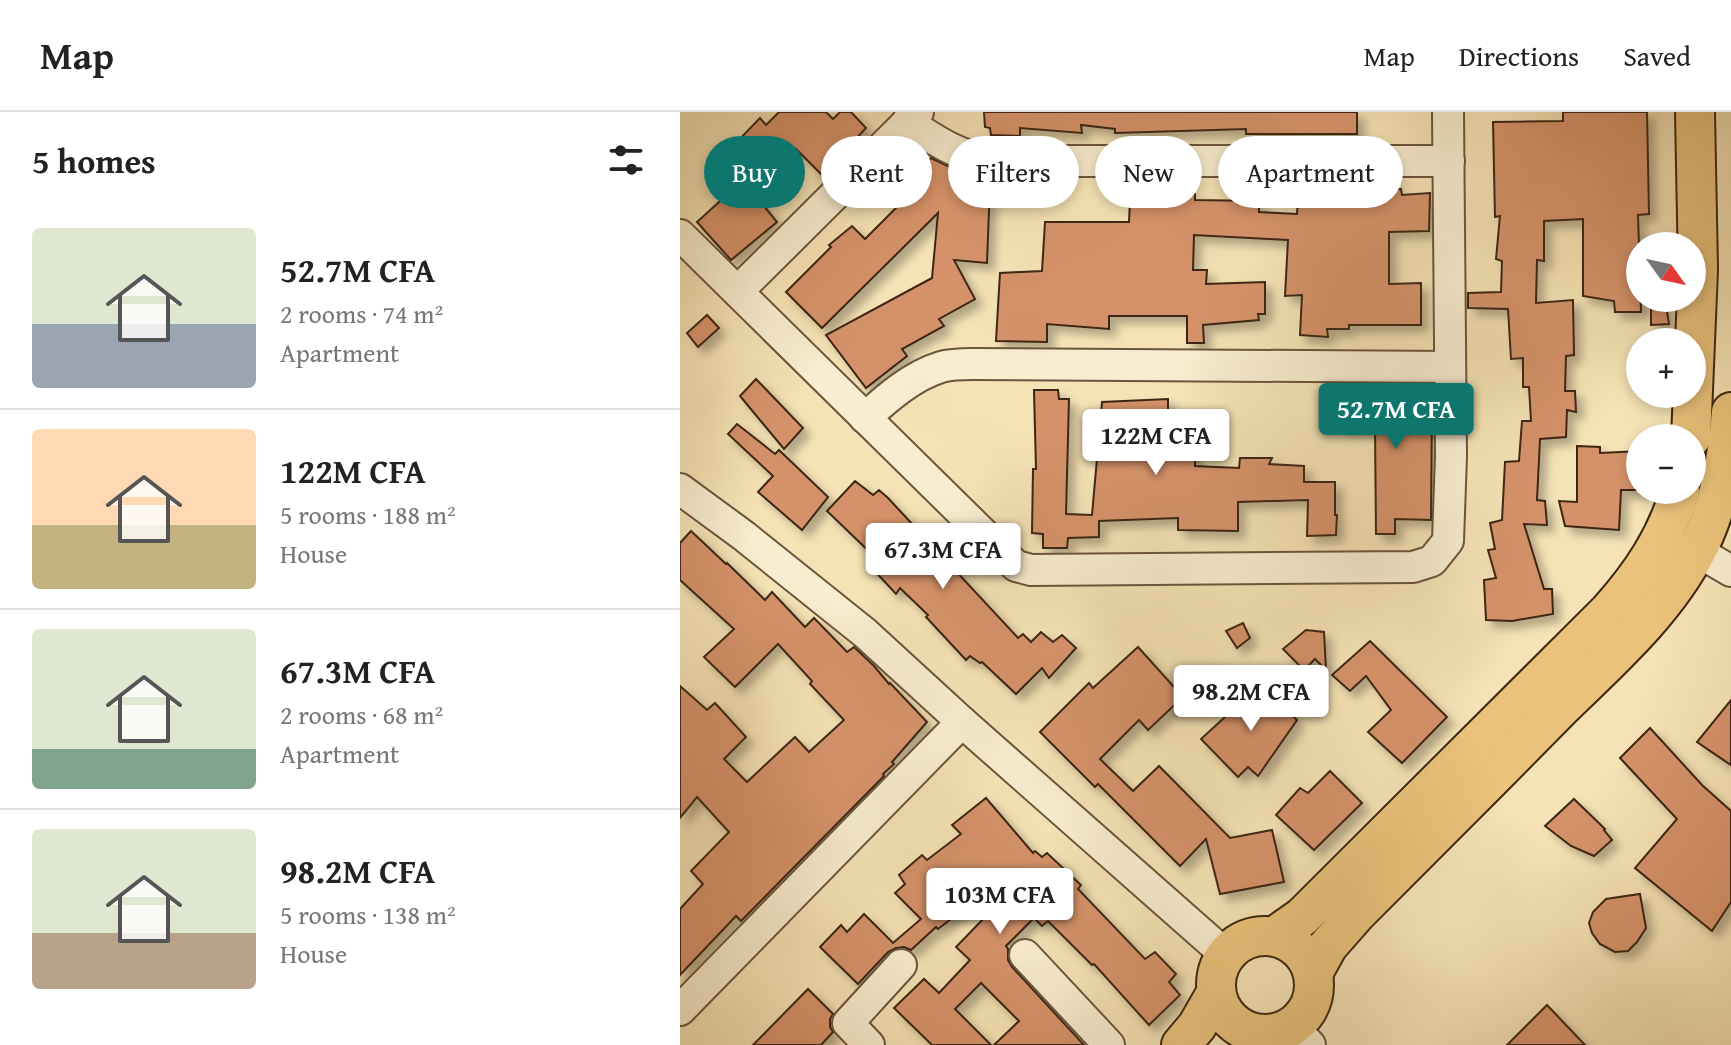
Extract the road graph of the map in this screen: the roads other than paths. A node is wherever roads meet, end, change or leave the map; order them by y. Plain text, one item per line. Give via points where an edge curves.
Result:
1 (1448, 112) edge
2 (1695, 112) edge
3 (912, 117) edge
4 (1449, 161) junction
5 (680, 235) edge
6 (738, 291) junction
7 (1449, 367) junction
8 (1731, 412) edge
9 (865, 418) junction
10 (1692, 424) edge
11 (680, 489) edge
12 (1675, 504) edge
13 (1697, 551) junction
14 (1731, 571) edge
15 (962, 722) junction
16 (1275, 936) junction
17 (1025, 955) dead end
18 (1226, 955) junction
19 (901, 965) dead end
20 (1313, 973) junction
21 (1216, 993) junction
22 (680, 1010) edge
23 (1277, 1038) edge
24 (869, 1045) edge
25 (1109, 1045) edge
26 (1181, 1045) edge

1 - 4 street
2 - 10 main road via 1698,270
3 - 4 street via 949,149 991,161
3 - 6 street
4 - 7 street
5 - 6 street
6 - 9 street
7 - 9 street via 943,366 898,391
7 - 9 street via 1448,541 1432,561 1413,567 1016,566
8 - 13 main road via 1714,510
11 - 15 street via 865,633
12 - 16 main road via 1652,556 1609,611 1302,917
13 - 14 street
13 - 20 main road via 1678,583 1629,640 1357,913
15 - 18 street
15 - 22 street
16 - 18 main road via 1248,939
16 - 20 main road via 1299,949
17 - 25 street
18 - 21 main road via 1217,973
19 - 24 street via 848,1023
20 - 23 main road via 1311,1003
21 - 23 main road via 1232,1022 1245,1031
21 - 26 main road

